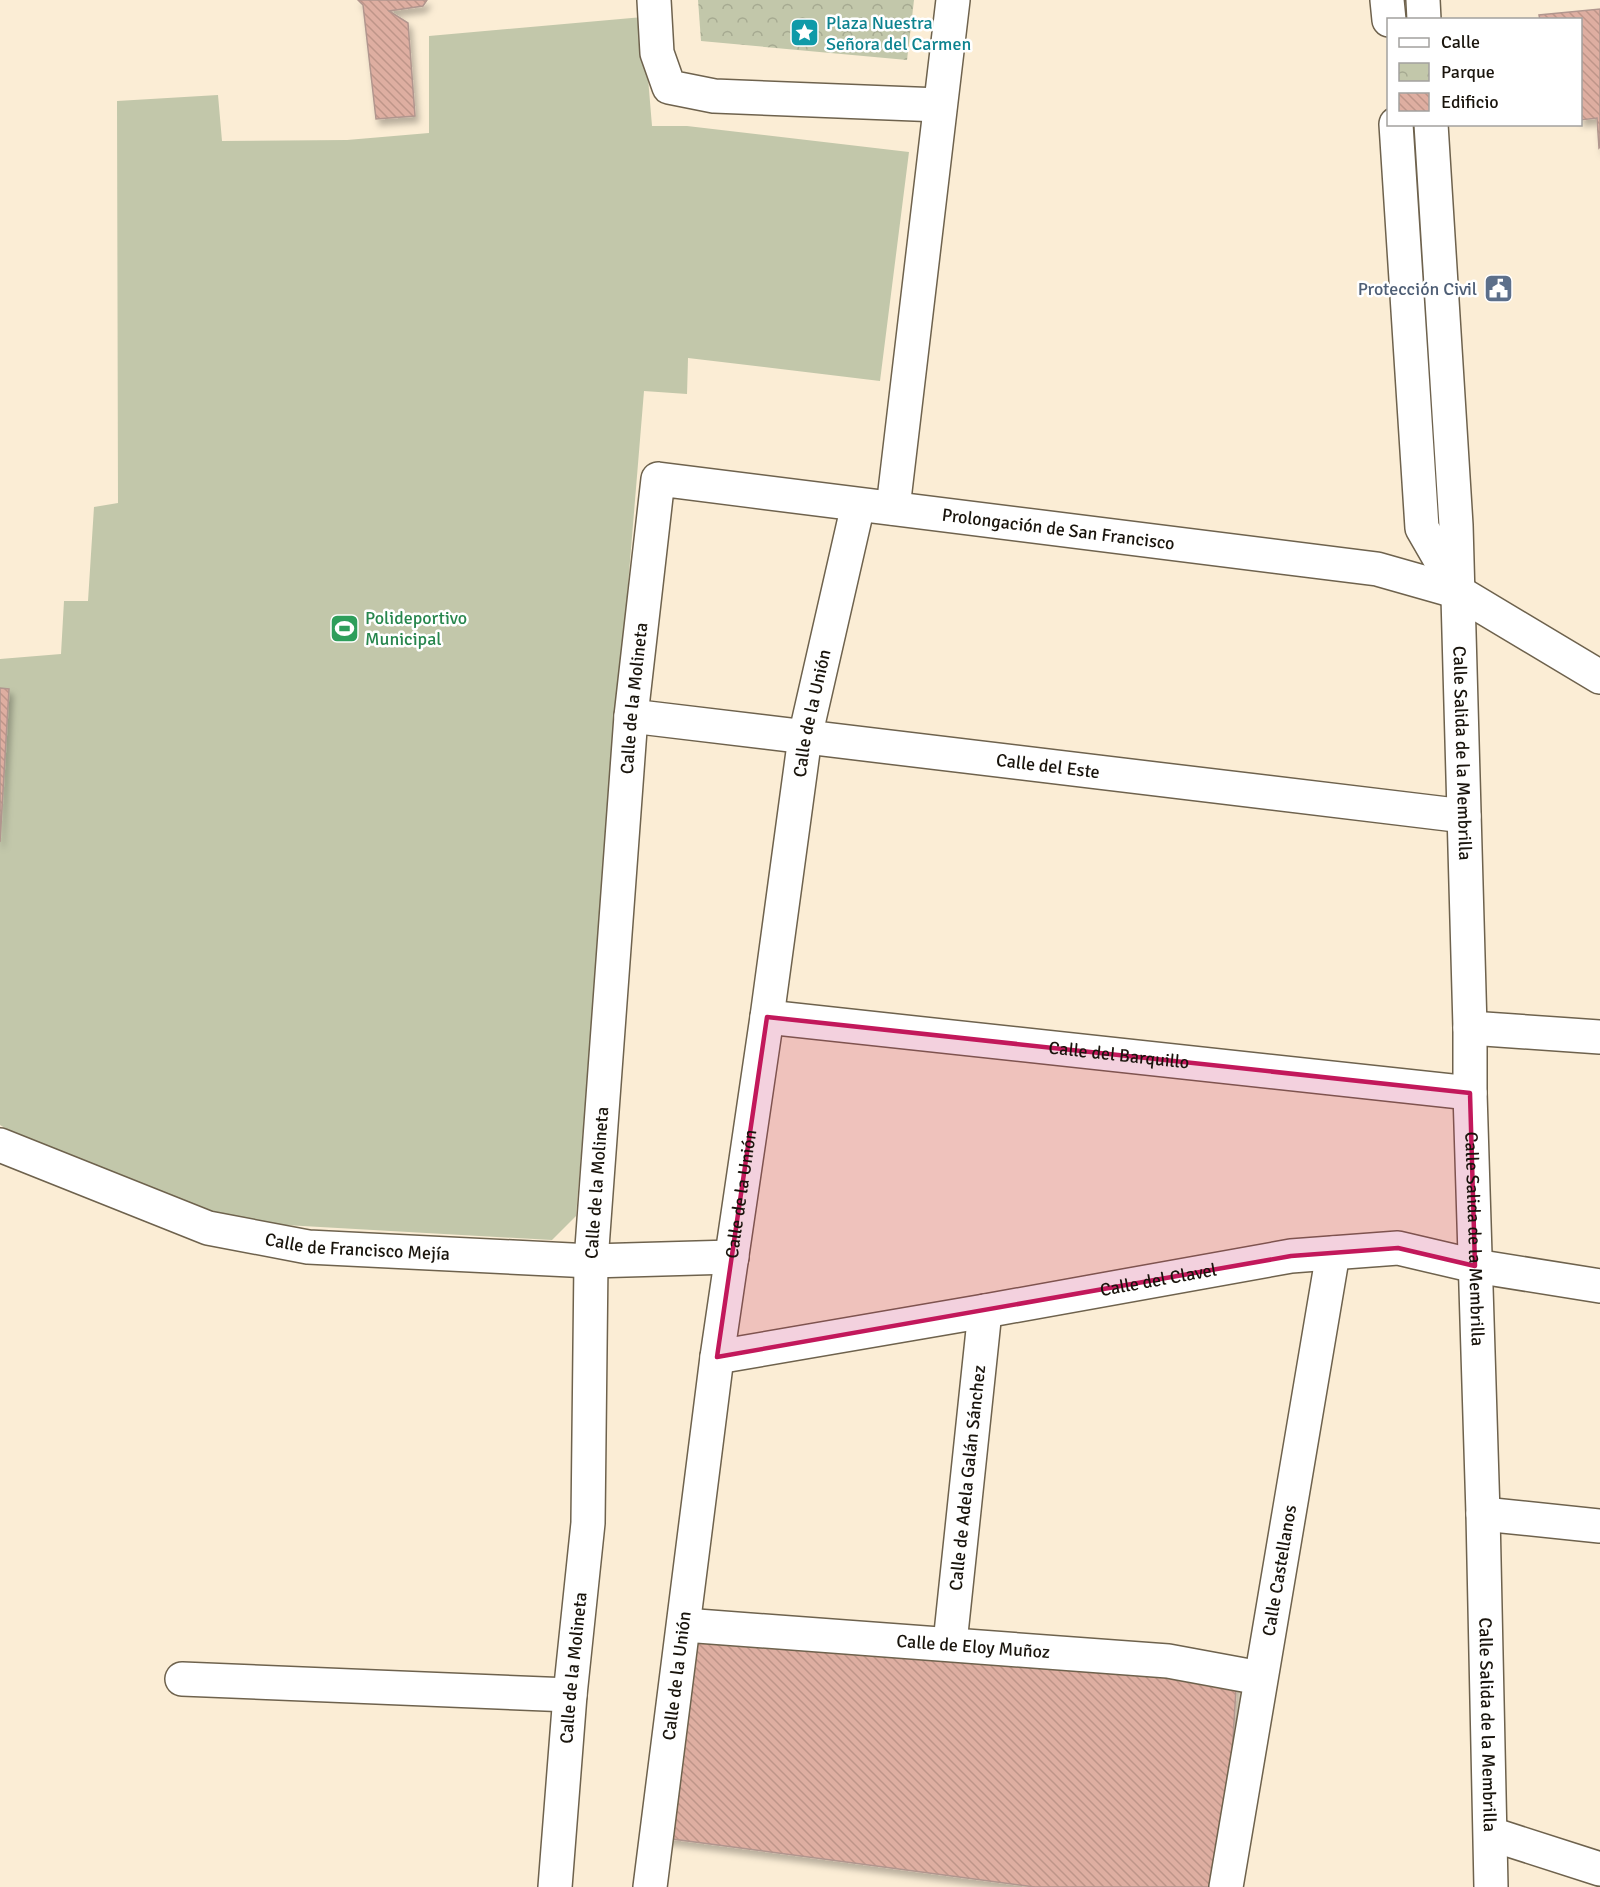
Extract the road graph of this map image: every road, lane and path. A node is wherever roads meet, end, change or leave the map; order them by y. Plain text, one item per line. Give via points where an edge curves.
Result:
1 (654, 0) edge
2 (953, 0) edge
3 (1387, 0) edge
4 (1423, 0) edge
5 (1389, 18) edge
6 (1424, 18) edge
7 (940, 105) junction
8 (1396, 126) edge
9 (1431, 126) edge
10 (658, 479) joint
11 (858, 506) junction
12 (893, 508) junction
13 (1458, 592) junction
14 (1600, 677) edge
15 (631, 716) junction
16 (805, 737) junction
17 (1464, 816) junction
18 (767, 1017) junction
19 (1470, 1028) junction
20 (1600, 1037) edge
21 (1470, 1093) junction
22 (0, 1145) edge
23 (1333, 1253) junction
24 (732, 1257) junction
25 (591, 1261) junction
26 (1475, 1266) junction
27 (1600, 1286) edge
28 (986, 1311) junction
29 (717, 1357) junction
30 (1483, 1514) junction
31 (1600, 1526) edge
32 (684, 1625) junction
33 (950, 1643) junction
34 (1260, 1678) junction
35 (182, 1679) dead end
36 (570, 1695) junction
37 (1491, 1834) junction
38 (1600, 1869) edge
39 (555, 1887) edge
40 (650, 1887) edge
41 (1226, 1887) edge
42 (1491, 1887) edge

1 - 7 street via 657,52 669,87 714,96
2 - 7 street
3 - 5 street
4 - 6 street
7 - 12 street
8 - 13 street, Calle Salida de la Membrilla via 1422,528
9 - 13 street, Calle Salida de la Membrilla
10 - 11 street, Prolongación de San Francisco
10 - 15 street, Calle de la Molineta
11 - 12 street, Prolongación de San Francisco
11 - 16 street, Calle de la Unión
12 - 13 street, Prolongación de San Francisco via 1377,569
13 - 14 street
13 - 17 street, Calle Salida de la Membrilla
15 - 16 street, Calle del Este
15 - 25 street, Calle de la Molineta
16 - 17 street, Calle del Este
16 - 18 street, Calle de la Unión
17 - 19 street, Calle Salida de la Membrilla
18 - 21 street, Calle del Barquillo
18 - 24 street, Calle de la Unión
19 - 20 street
19 - 21 street, Calle Salida de la Membrilla
21 - 26 street, Calle Salida de la Membrilla
22 - 25 street, Calle de Francisco Mejía via 219,1230 308,1247
23 - 26 street, Calle del Clavel via 1398,1248
23 - 28 street, Calle del Clavel via 1291,1256
23 - 34 street, Calle Castellanos
24 - 25 street, Calle de Francisco Mejía
24 - 29 street, Calle de la Unión
25 - 36 street, Calle de la Molineta via 588,1523
26 - 27 street, Calle del Clavel
26 - 30 street, Calle Salida de la Membrilla
28 - 29 street, Calle del Clavel
28 - 33 street, Calle de Adela Galán Sánchez
29 - 32 street, Calle de la Unión
30 - 31 street
30 - 37 street, Calle Salida de la Membrilla
32 - 33 street, Calle de Eloy Muñoz
32 - 40 street, Calle de la Unión
33 - 34 street, Calle de Eloy Muñoz via 1168,1661
34 - 41 street, Calle Castellanos
35 - 36 street
36 - 39 street, Calle de la Molineta
37 - 38 street
37 - 42 street, Calle Salida de la Membrilla

